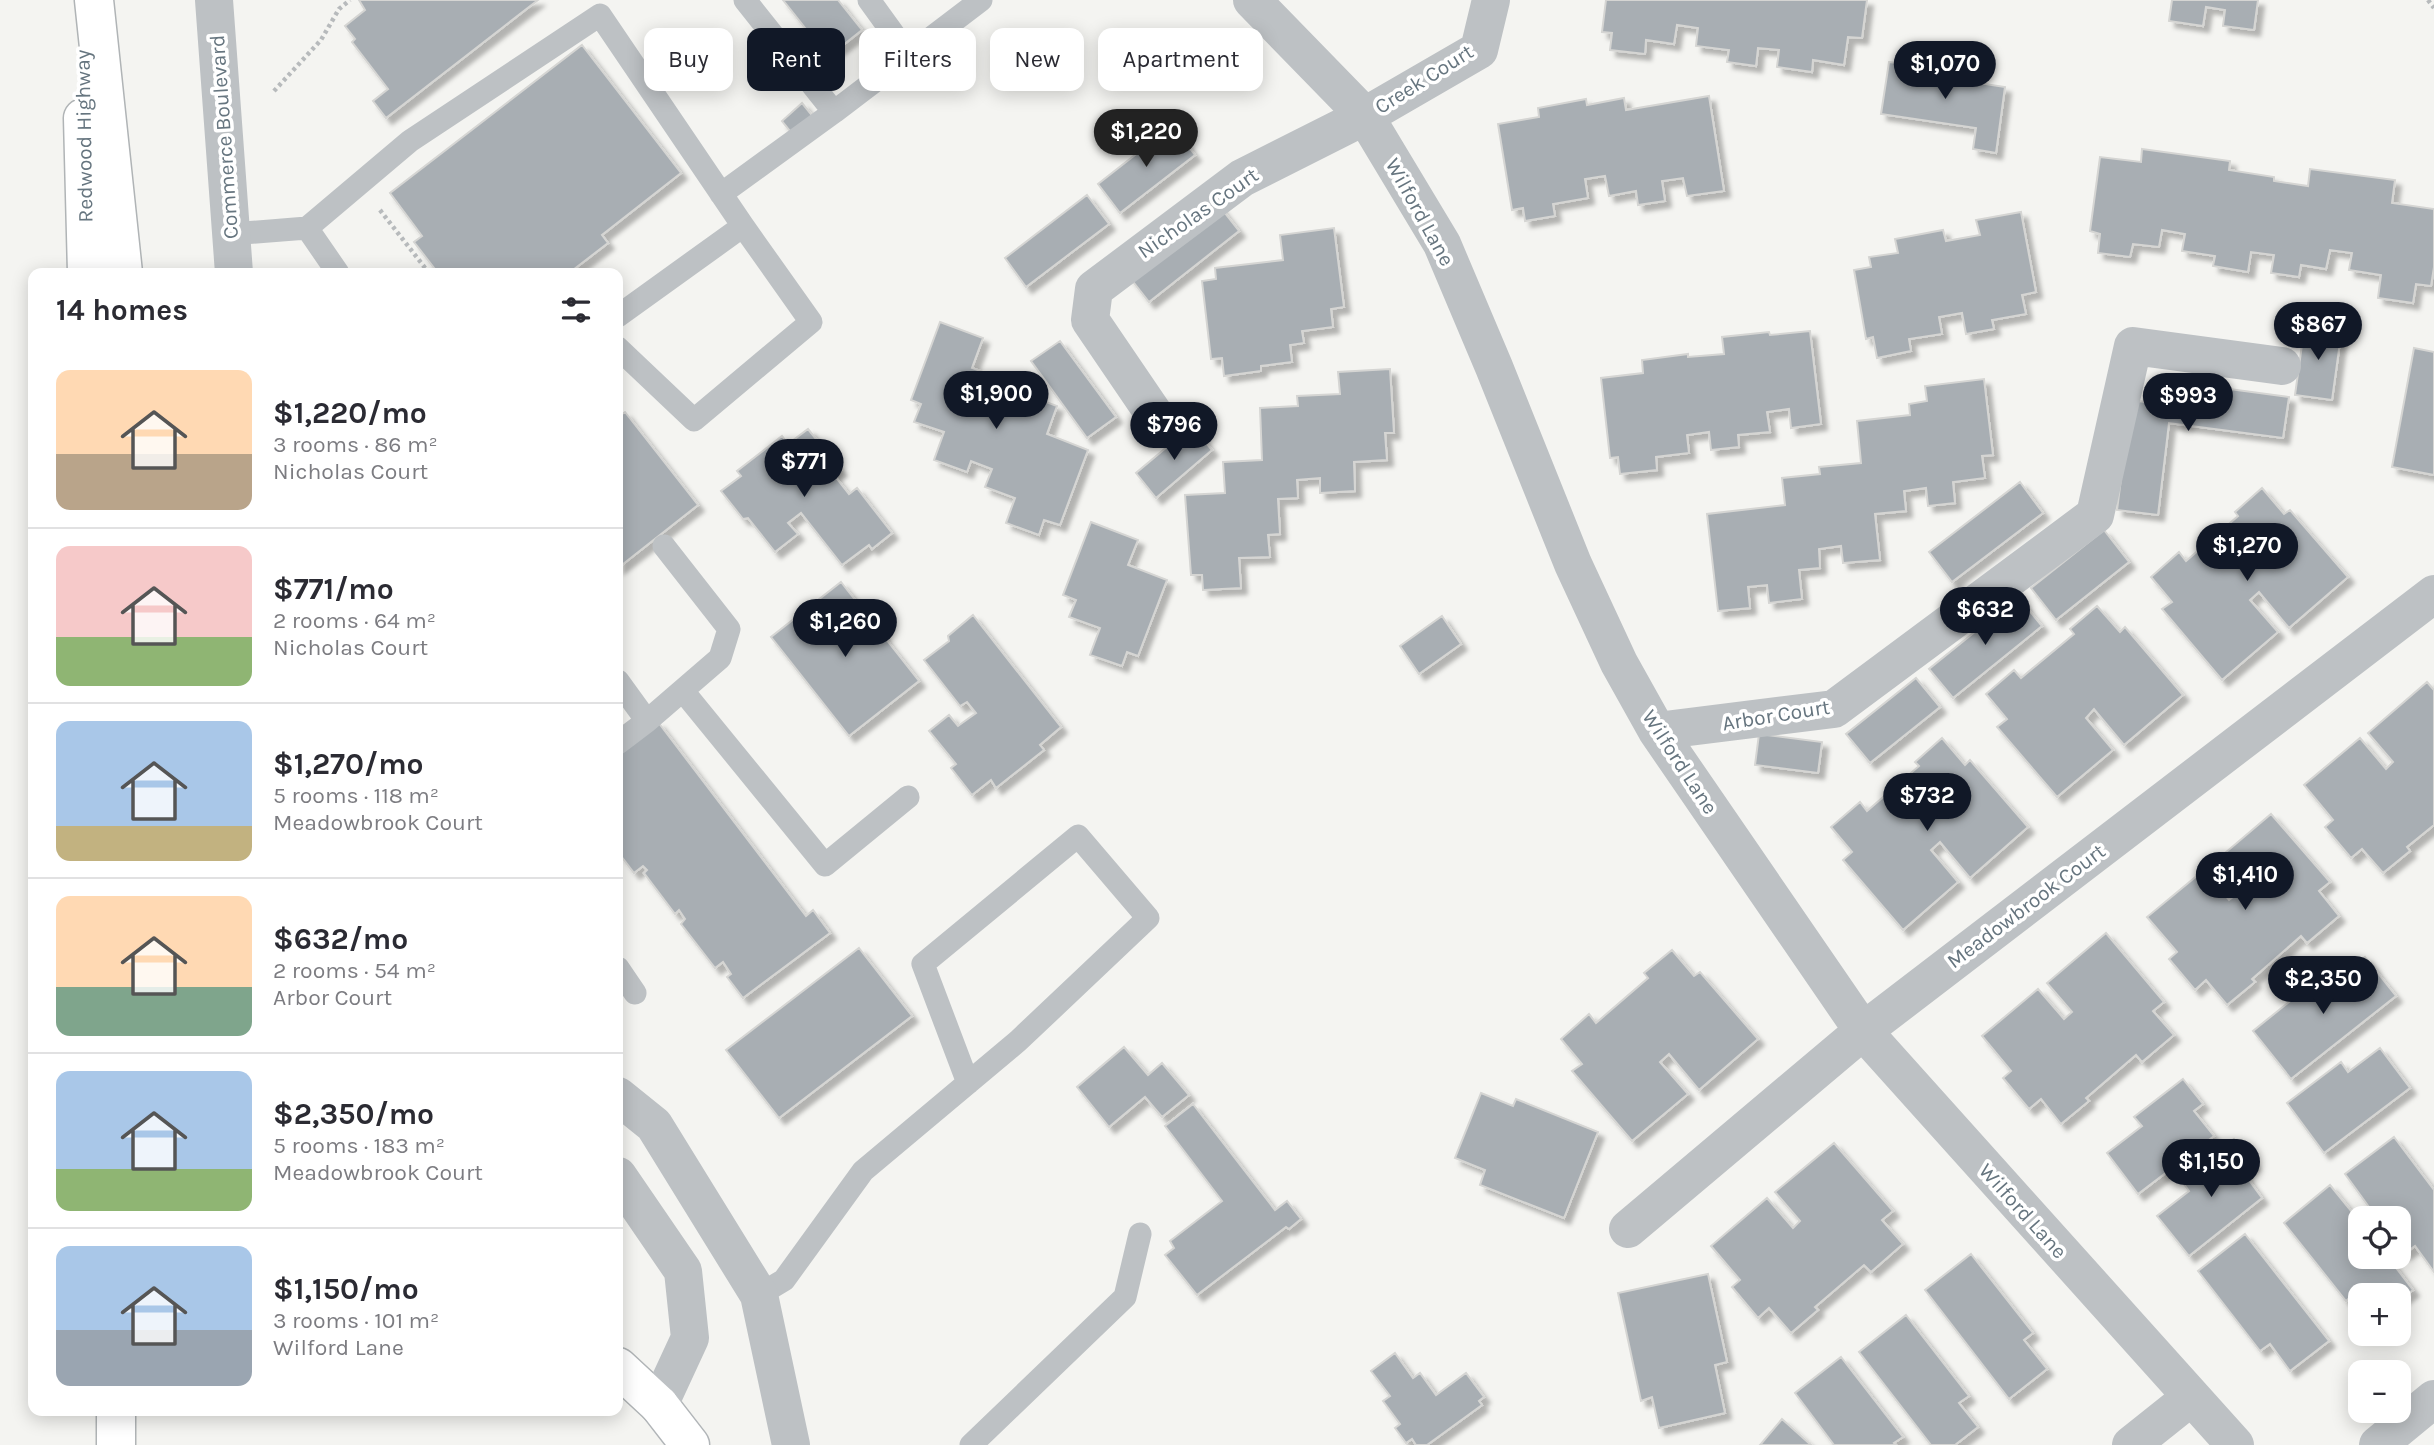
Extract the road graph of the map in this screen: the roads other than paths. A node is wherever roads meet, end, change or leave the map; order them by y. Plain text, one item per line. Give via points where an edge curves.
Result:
1 (80, 0) edge
2 (94, 0) edge
3 (215, 0) edge
4 (745, 0) edge
5 (869, 0) edge
6 (981, 0) edge
7 (1252, 0) edge
8 (1491, 0) edge
9 (889, 28) edge
10 (943, 28) edge
11 (862, 91) edge
12 (834, 113) junction
13 (1365, 116) junction
14 (721, 194) junction
15 (743, 226) junction
16 (307, 228) junction
17 (231, 234) junction
18 (87, 268) edge
19 (122, 268) edge
20 (234, 268) edge
21 (335, 268) edge
22 (623, 312) edge
23 (623, 353) edge
24 (2282, 366) dead end
25 (1156, 418) dead end
26 (664, 546) dead end
27 (2434, 594) edge
28 (623, 688) edge
29 (683, 691) junction
30 (647, 722) junction
31 (1657, 731) junction
32 (623, 739) edge
33 (908, 797) dead end
34 (623, 975) edge
35 (635, 993) dead end
36 (1863, 1031) junction
37 (968, 1083) junction
38 (623, 1100) edge
39 (623, 1183) edge
40 (1628, 1229) dead end
41 (1140, 1234) dead end
42 (759, 1295) junction
43 (623, 1372) edge
44 (2190, 1398) junction
45 (2434, 1399) edge
46 (659, 1405) junction
47 (116, 1416) edge
48 (116, 1445) edge
49 (690, 1445) edge
50 (791, 1445) edge
51 (971, 1445) edge
52 (2131, 1445) edge
53 (2235, 1445) edge
54 (2378, 1445) edge

1 - 18 main road, Redwood Highway
2 - 19 main road
3 - 17 street, Commerce Boulevard
4 - 12 lane
5 - 9 lane
6 - 10 lane
7 - 13 street, Wilford Lane
8 - 13 street, Creek Court via 1479,50
11 - 12 lane
12 - 14 lane
13 - 25 street, Nicholas Court via 1242,178 1094,289 1090,320
13 - 31 street, Wilford Lane via 1442,244 1573,564
14 - 15 lane
14 - 16 lane via 600,15 410,141
15 - 22 lane
15 - 23 lane via 811,322 694,420
16 - 17 lane
16 - 21 lane
17 - 20 street, Commerce Boulevard
24 - 31 street, Arbor Court via 2133,346 2095,515 1834,709
26 - 29 lane via 729,629 720,658
27 - 36 street, Meadowbrook Court
28 - 30 lane
29 - 30 lane
29 - 33 lane via 825,865
30 - 32 lane
31 - 36 street, Wilford Lane
34 - 35 lane
36 - 40 street, Meadowbrook Court
36 - 44 street, Wilford Lane
37 - 37 lane via 1148,918 1078,836 923,964
37 - 42 lane via 863,1171 785,1280
38 - 42 street via 654,1125
39 - 46 street via 683,1271 690,1338
41 - 51 lane via 1125,1297
42 - 50 street
43 - 46 main road
44 - 52 street
44 - 53 street, Wilford Lane
45 - 54 street
46 - 49 main road
47 - 48 main road

